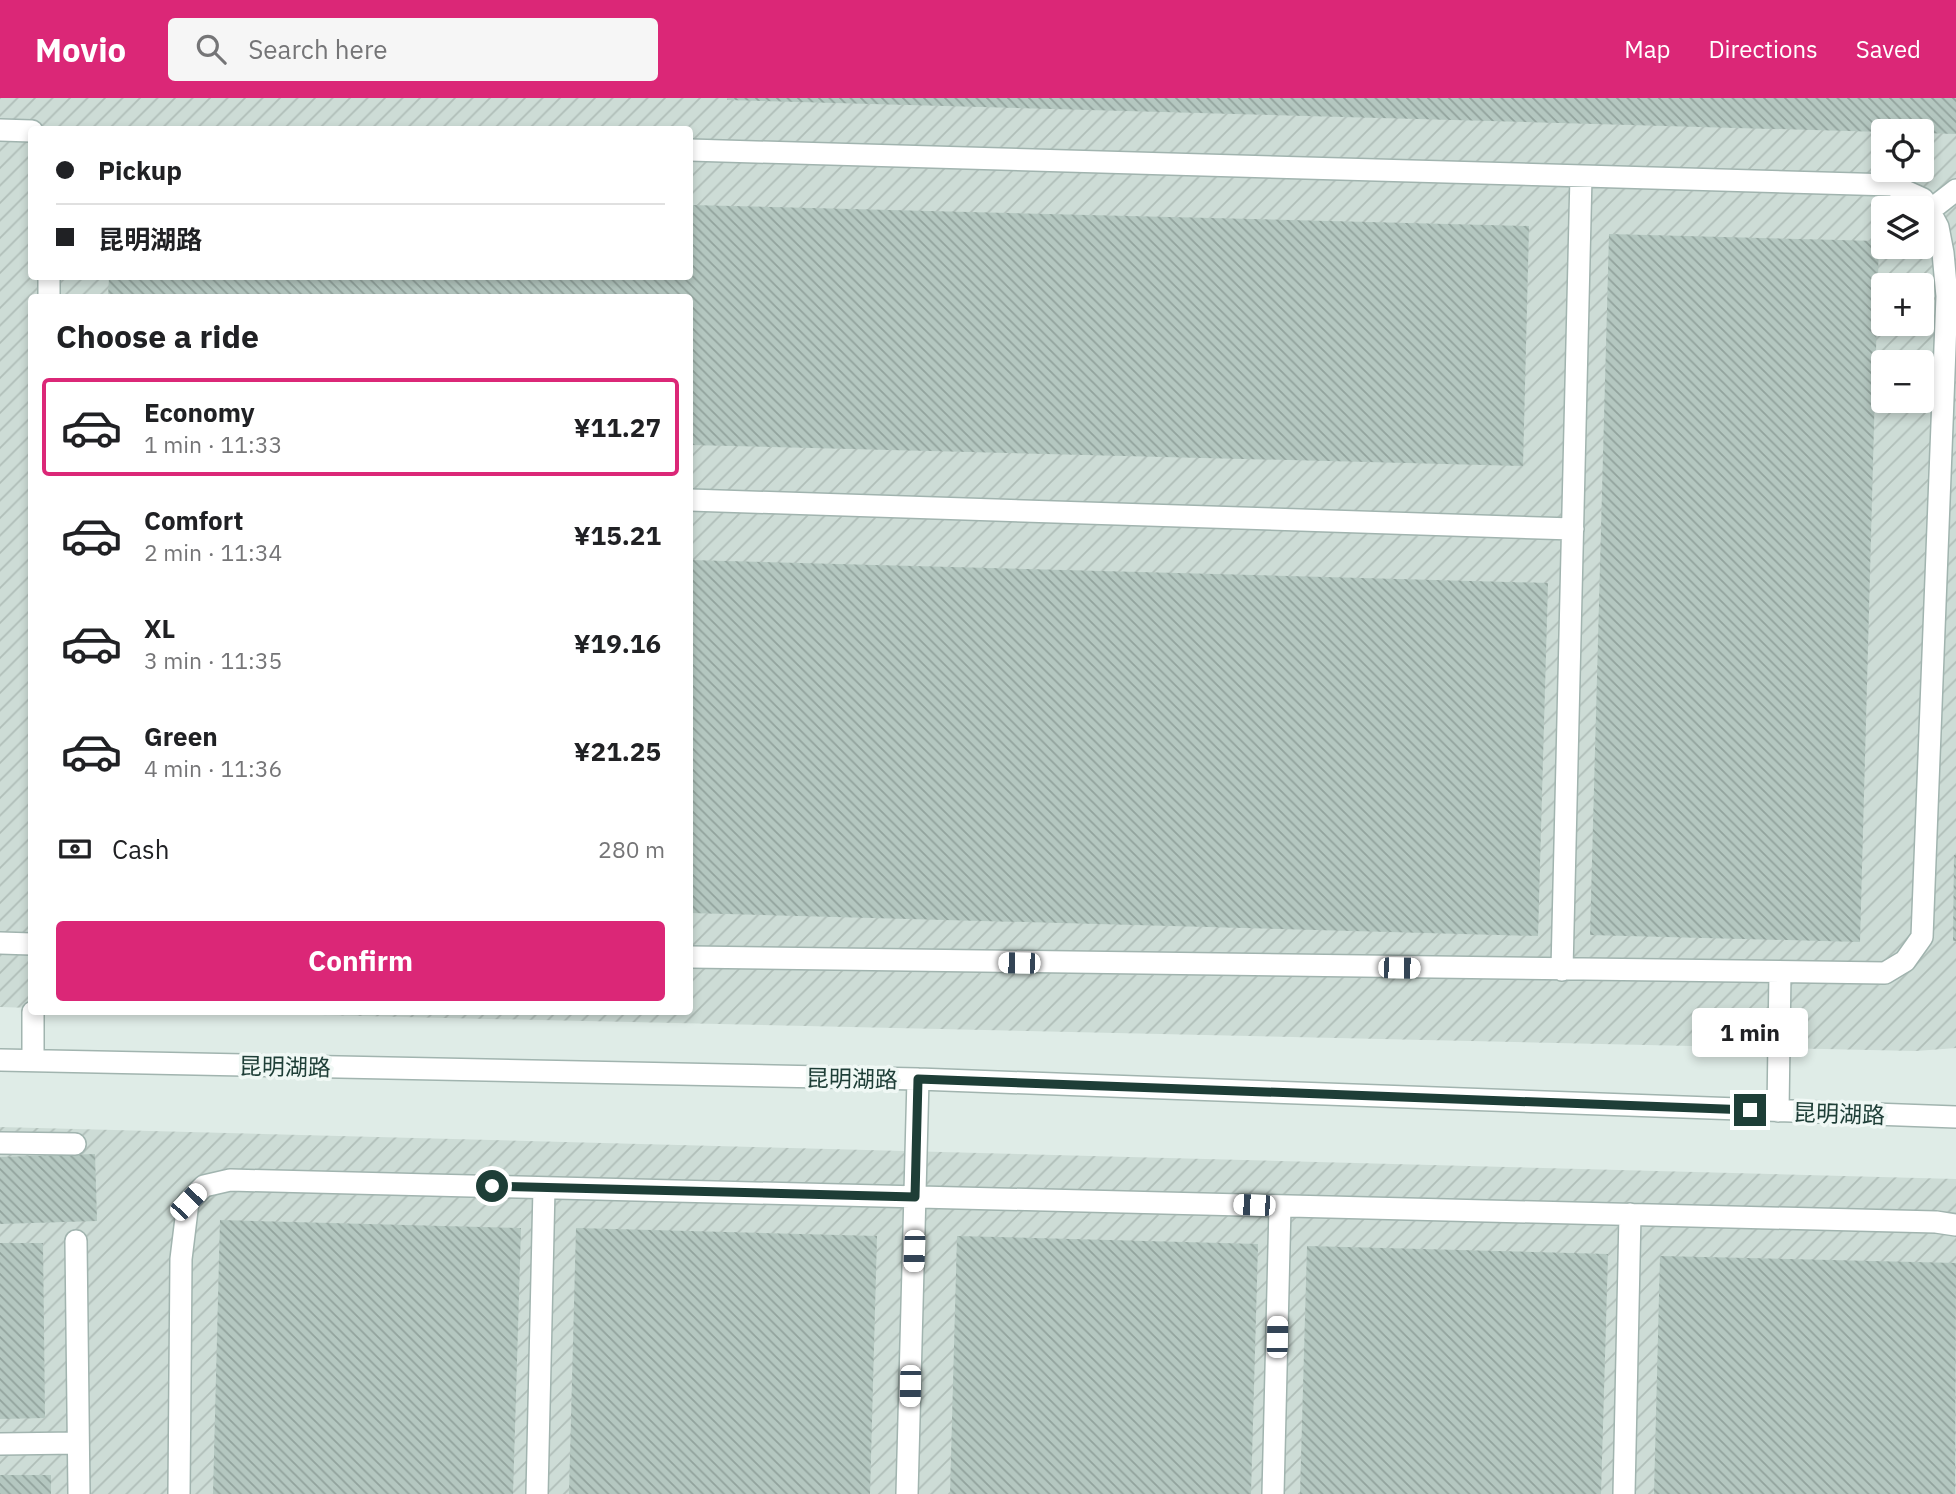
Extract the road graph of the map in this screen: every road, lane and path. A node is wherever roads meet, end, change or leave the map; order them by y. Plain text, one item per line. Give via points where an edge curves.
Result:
1 (0, 130) edge
2 (28, 131) edge
3 (693, 150) edge
4 (1581, 176) junction
5 (1956, 190) edge
6 (1916, 196) edge
7 (1934, 207) edge
8 (1934, 220) edge
9 (693, 500) edge
10 (1573, 529) junction
11 (0, 943) edge
12 (28, 944) edge
13 (693, 957) edge
14 (1562, 970) junction
15 (1780, 972) junction
16 (33, 1015) edge
17 (0, 1060) edge
18 (33, 1060) junction
19 (918, 1079) junction
20 (1778, 1111) junction
21 (1956, 1117) edge
22 (0, 1143) edge
23 (75, 1144) dead end
24 (544, 1188) junction
25 (915, 1197) junction
26 (1280, 1206) junction
27 (1629, 1214) junction
28 (1956, 1225) edge
29 (76, 1241) dead end
30 (78, 1443) junction
31 (0, 1444) edge
32 (79, 1494) edge
33 (179, 1494) edge
34 (537, 1494) edge
35 (907, 1494) edge
36 (1273, 1494) edge
37 (1624, 1494) edge

1 - 2 street
3 - 4 street
4 - 6 street via 1892,185
4 - 10 street
5 - 7 street
8 - 15 street via 1947,296 1922,937 1905,961 1885,973
9 - 10 street
10 - 14 street
11 - 12 street
13 - 14 street
14 - 15 street
15 - 20 street
16 - 18 street
17 - 18 street, 昆明湖路
18 - 19 street, 昆明湖路
19 - 20 street, 昆明湖路
19 - 25 street
20 - 21 street, 昆明湖路
22 - 23 street
24 - 25 street
24 - 33 street via 230,1180 204,1186 188,1202 181,1259
24 - 34 street
25 - 26 street
25 - 35 street
26 - 27 street
26 - 36 street
27 - 28 street
27 - 37 street
29 - 30 street
30 - 31 street
30 - 32 street

